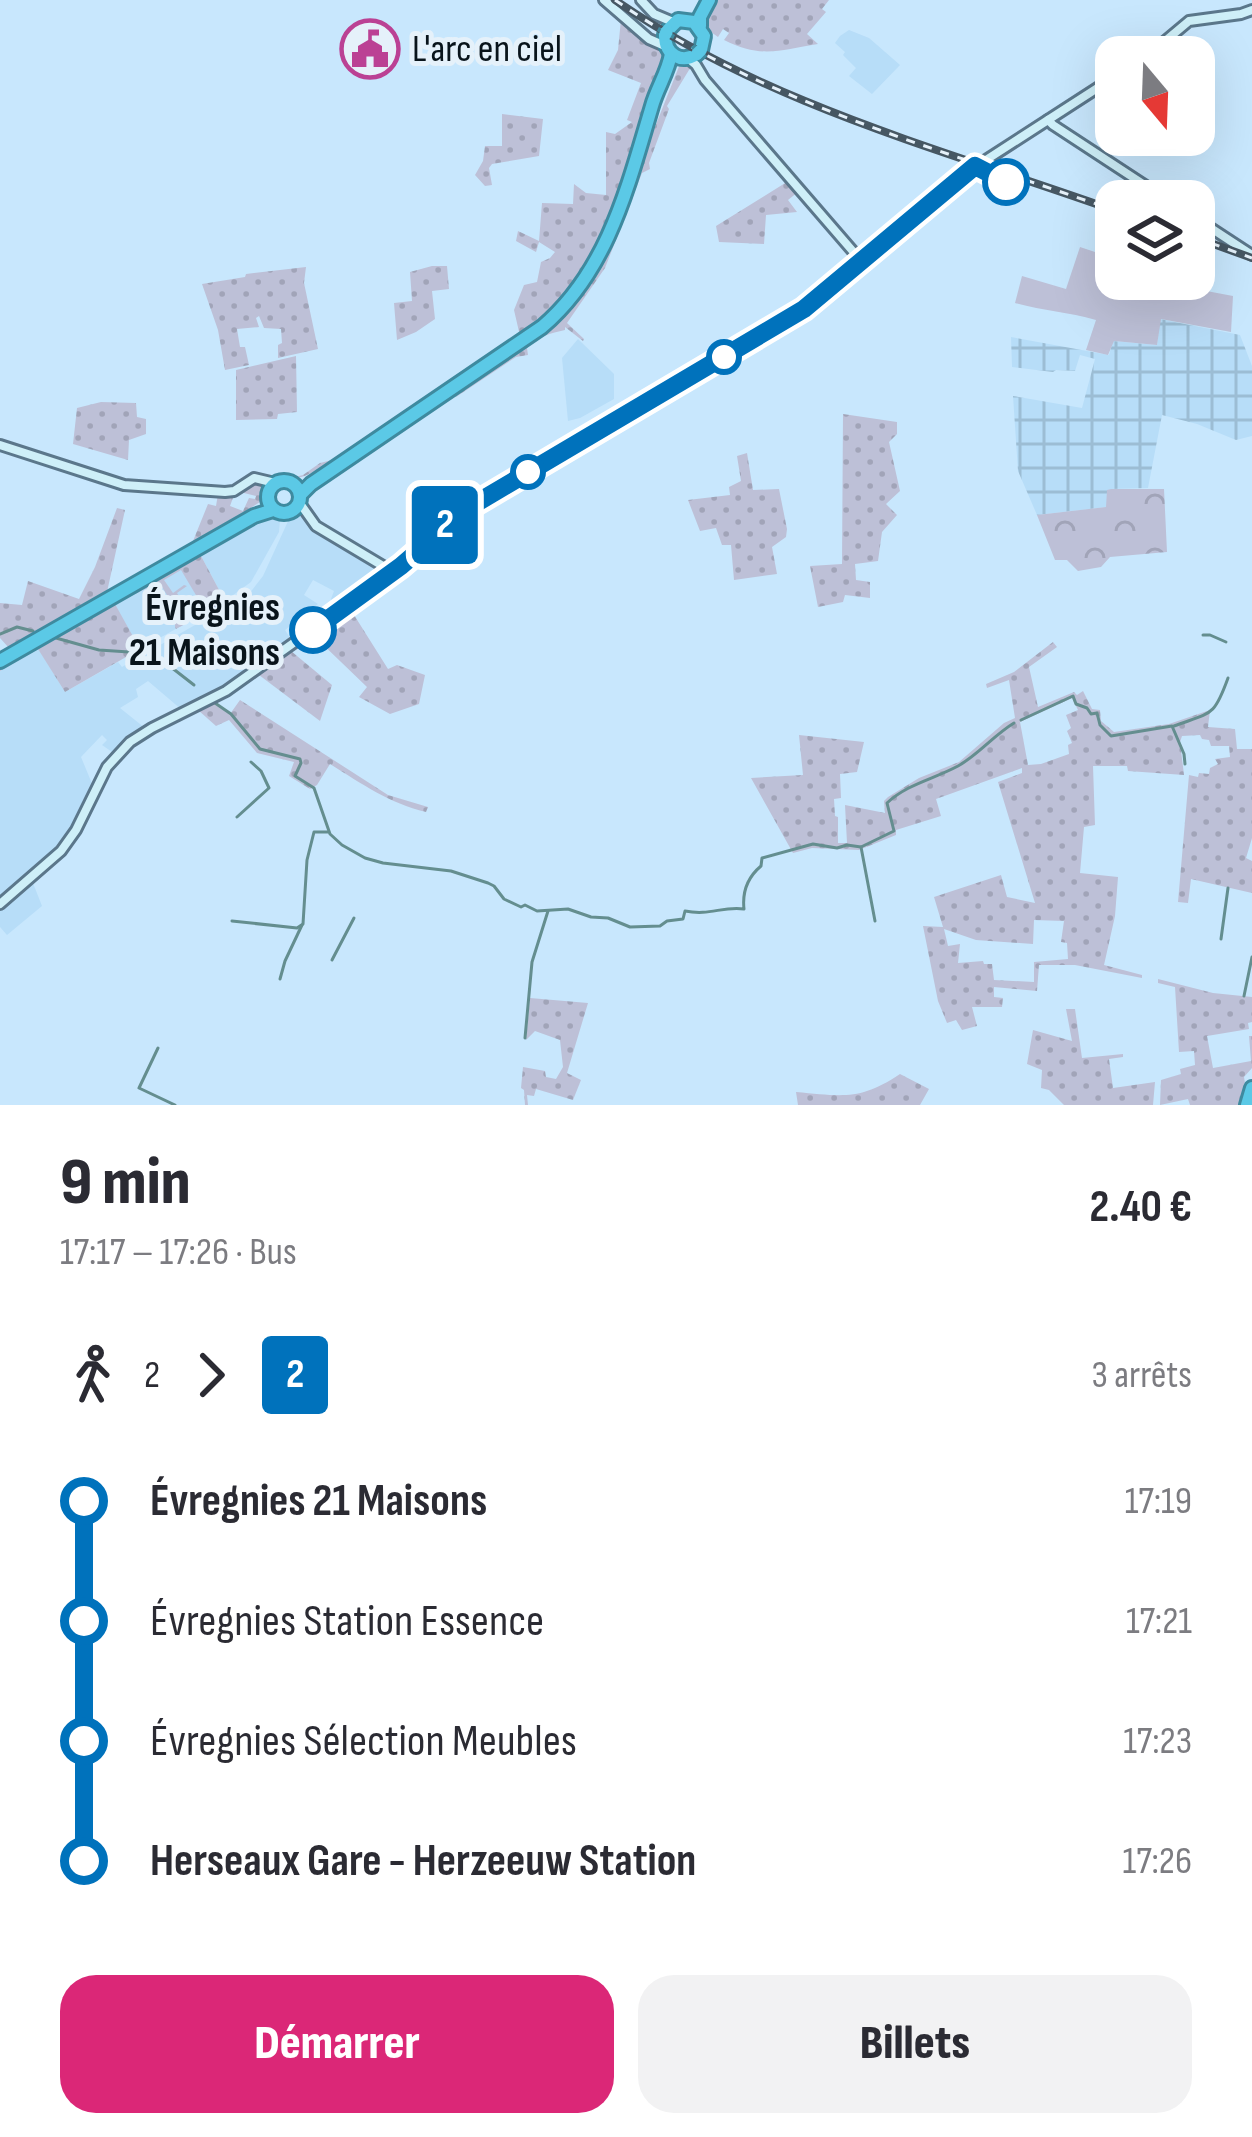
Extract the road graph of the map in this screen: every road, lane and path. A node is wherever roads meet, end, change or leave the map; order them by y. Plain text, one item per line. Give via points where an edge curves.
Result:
1 (604, 0) edge
2 (641, 0) edge
3 (706, 0) edge
4 (1251, 10) edge
5 (1171, 36) edge
6 (679, 42) junction
7 (1095, 90) edge
8 (1048, 120) junction
9 (641, 149) junction
10 (1138, 180) edge
11 (1215, 231) edge
12 (1252, 255) edge
13 (863, 261) junction
14 (0, 445) edge
15 (269, 492) junction
16 (299, 501) junction
17 (393, 572) junction
18 (0, 661) edge
19 (0, 904) edge
20 (1252, 1074) edge
21 (1252, 1088) edge
22 (1247, 1105) edge

1 - 6 main road
2 - 6 main road
3 - 6 highway
4 - 5 main road via 1189,21
6 - 9 highway
6 - 9 highway
6 - 13 main road
7 - 8 main road
8 - 10 main road
8 - 13 main road via 975,166
9 - 16 highway via 602,251 557,314 311,484
11 - 12 main road
13 - 17 main road via 774,328 468,508
14 - 15 main road via 144,488 225,492 250,479
15 - 16 highway via 284,480
15 - 16 highway via 282,513
15 - 18 highway via 217,538
16 - 17 main road via 316,526
17 - 19 main road via 226,691 126,746 62,850
20 - 21 highway
21 - 22 highway

